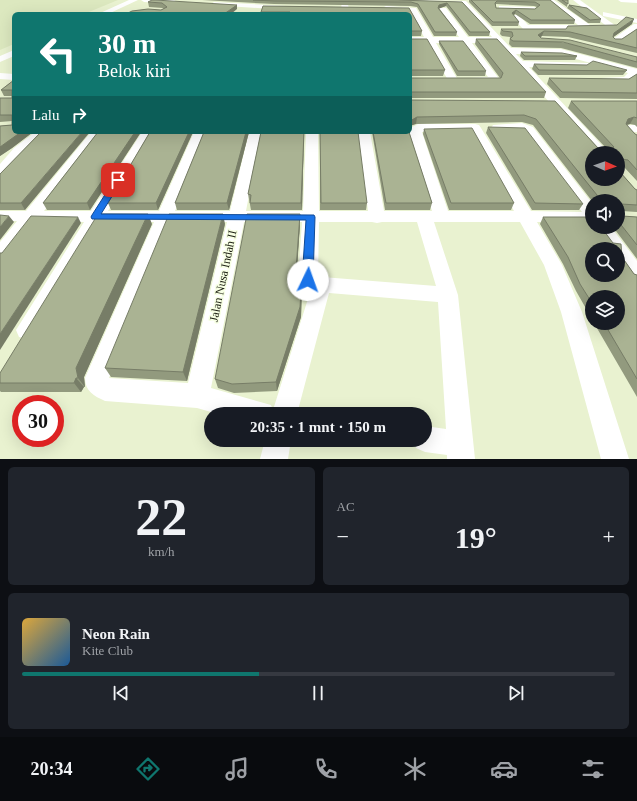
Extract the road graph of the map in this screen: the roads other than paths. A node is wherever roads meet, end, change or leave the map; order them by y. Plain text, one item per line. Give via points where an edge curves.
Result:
1 (135, 0) edge
2 (144, 0) edge
3 (248, 0) edge
4 (274, 0) edge
5 (391, 0) edge
6 (525, 0) edge
7 (550, 0) edge
8 (576, 0) edge
9 (621, 0) edge
10 (630, 0) edge
11 (637, 1) edge
12 (181, 2) edge
13 (215, 3) edge
14 (242, 6) junction
15 (267, 7) junction
16 (443, 7) edge
17 (298, 8) edge
18 (375, 8) edge
19 (498, 8) edge
20 (472, 10) junction
21 (107, 12) edge
22 (235, 12) edge
23 (537, 13) junction
24 (606, 14) dead end
25 (558, 17) edge
26 (572, 17) junction
27 (637, 21) edge
28 (513, 25) junction
29 (637, 26) edge
30 (586, 27) junction
31 (489, 29) junction
32 (595, 36) edge
33 (412, 40) edge
34 (430, 40) junction
35 (466, 40) junction
36 (499, 40) junction
37 (514, 40) edge
38 (630, 44) edge
39 (509, 52) junction
40 (12, 54) edge
41 (0, 59) edge
42 (521, 64) junction
43 (612, 65) junction
44 (534, 79) junction
45 (550, 79) edge
46 (438, 80) edge
47 (453, 80) junction
48 (594, 80) edge
49 (542, 102) edge
50 (557, 102) junction
51 (573, 103) edge
52 (468, 124) junction
53 (637, 128) edge
54 (40, 134) edge
55 (96, 134) edge
56 (147, 134) edge
57 (199, 134) edge
58 (255, 134) edge
59 (312, 134) edge
60 (364, 134) edge
61 (637, 137) edge
62 (596, 146) edge
63 (19, 151) junction
64 (0, 163) edge
65 (0, 173) edge
66 (585, 205) edge
67 (0, 216) edge
68 (29, 216) junction
69 (95, 217) junction
70 (166, 217) junction
71 (236, 217) junction
72 (311, 217) junction
73 (424, 217) junction
74 (526, 217) junction
75 (585, 217) edge
76 (377, 218) junction
77 (442, 218) junction
78 (0, 254) edge
79 (625, 259) edge
80 (637, 275) edge
81 (308, 280) dead end
82 (448, 295) junction
83 (16, 348) edge
84 (197, 396) junction
85 (237, 407) edge
86 (286, 407) edge
87 (432, 441) edge
88 (277, 447) edge
89 (460, 451) edge
90 (274, 459) edge
91 (615, 459) edge

1 - 21 street
2 - 12 street
3 - 14 street
4 - 15 street
5 - 16 street
6 - 23 street
7 - 26 street
8 - 30 street via 612,25
9 - 10 street
10 - 11 street
13 - 14 street
14 - 15 street
14 - 22 street
15 - 17 street
16 - 20 street
16 - 20 street via 462,1
16 - 35 street
18 - 34 street via 417,10
19 - 23 street
20 - 31 street
23 - 28 street
24 - 27 street
25 - 26 street
26 - 30 street
28 - 30 street
28 - 31 street
28 - 32 street
29 - 38 street via 613,40
31 - 36 street
33 - 34 street
34 - 35 street
34 - 47 street
35 - 36 street
35 - 47 street via 495,80
36 - 37 street
36 - 39 street
39 - 42 street
39 - 43 street via 559,52
40 - 41 street
42 - 43 street
42 - 44 street
43 - 48 street via 636,72 626,80
44 - 45 street
44 - 50 street
46 - 47 street
49 - 50 street
50 - 51 street
50 - 62 street
52 - 66 street via 528,129
52 - 74 street
52 - 77 street via 414,130
53 - 61 street via 630,129
54 - 63 street
55 - 68 street
56 - 69 street
57 - 70 street
58 - 71 street, Jalan Nusa Indah II
59 - 72 street
60 - 76 street
63 - 64 street
63 - 65 street
67 - 68 street
68 - 69 street
68 - 78 street
69 - 70 street
69 - 83 street
70 - 71 street
70 - 84 street via 97,378 99,386 105,389
71 - 72 street
71 - 84 street, Jalan Nusa Indah II
72 - 76 street
72 - 81 street
73 - 76 street
73 - 77 street
73 - 82 street
74 - 75 street
74 - 77 street
74 - 91 street via 553,264 562,286
79 - 80 street
82 - 86 street via 322,285
82 - 89 street
84 - 85 street
87 - 89 street
88 - 90 street

